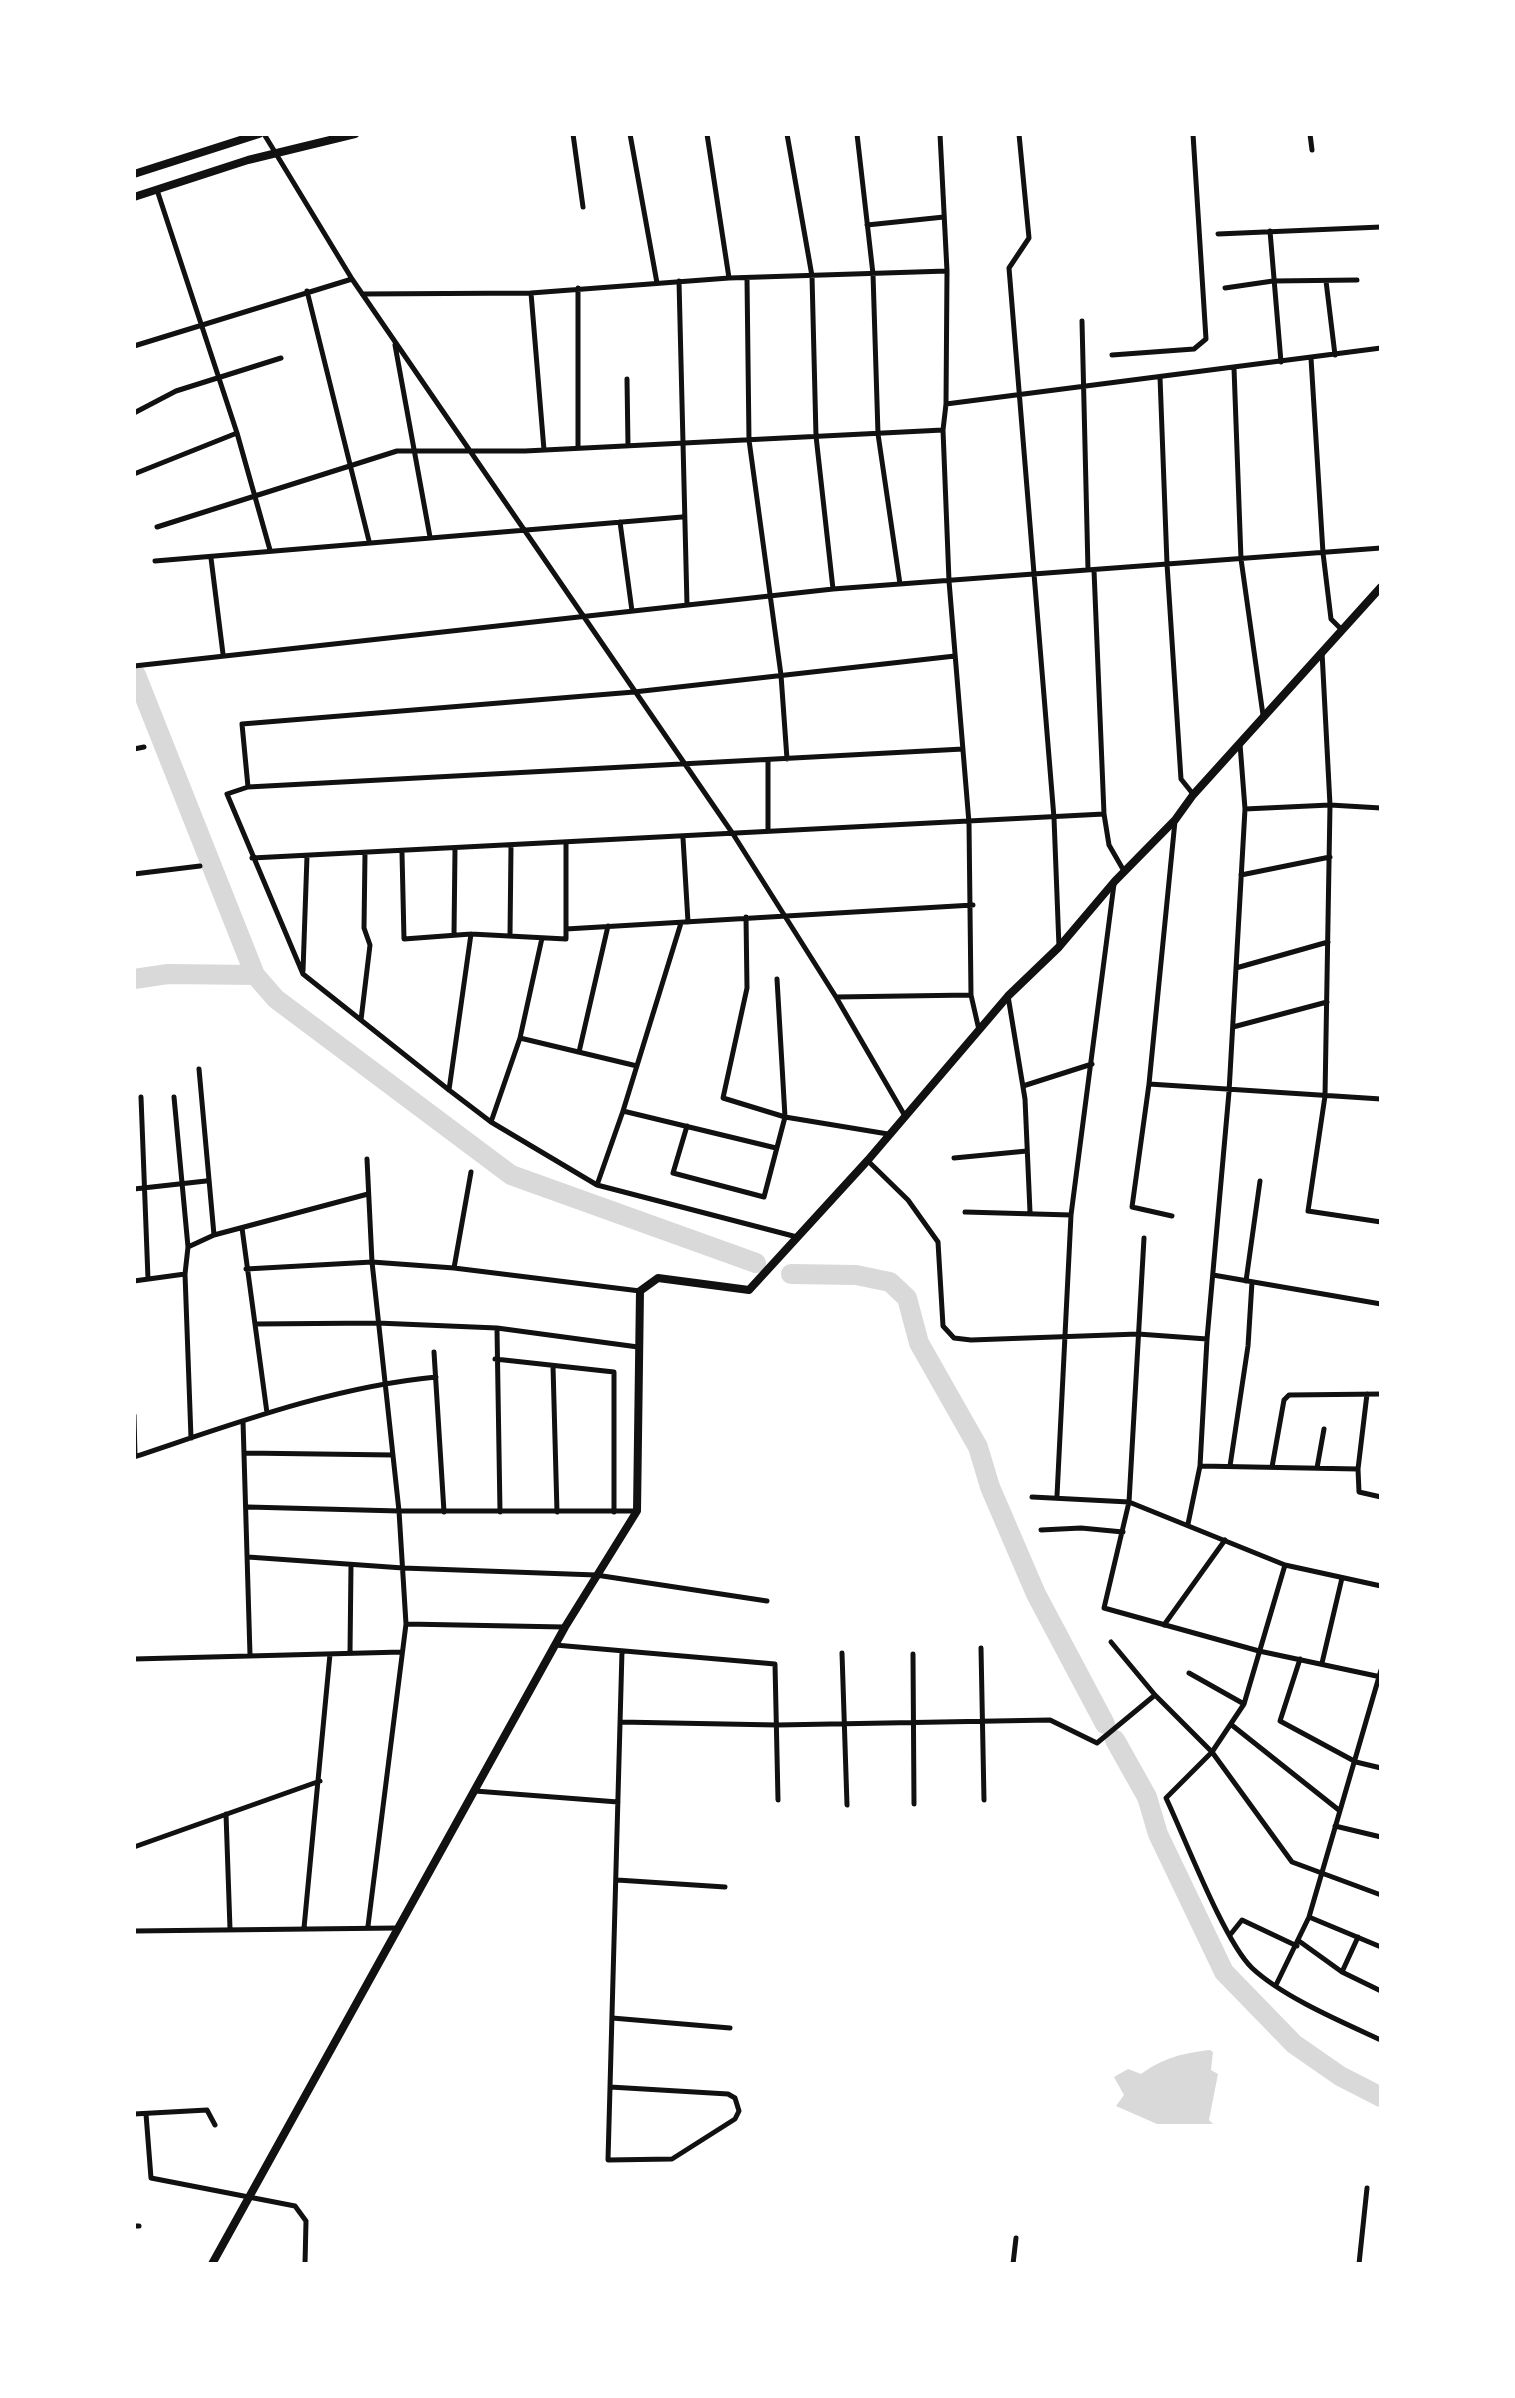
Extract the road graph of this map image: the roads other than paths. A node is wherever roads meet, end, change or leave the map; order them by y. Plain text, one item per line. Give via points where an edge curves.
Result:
1 (261, 134) edge
2 (355, 134) edge
3 (573, 134) edge
4 (630, 134) edge
5 (707, 134) edge
6 (787, 134) edge
7 (857, 134) edge
8 (940, 134) edge
9 (1019, 134) edge
10 (1193, 134) edge
11 (1310, 134) edge
12 (1312, 150) dead end
13 (275, 153) junction
14 (134, 174) edge
15 (157, 189) junction
16 (134, 197) edge
17 (583, 207) dead end
18 (944, 217) junction
19 (867, 225) junction
20 (1381, 227) edge
21 (1270, 231) junction
22 (1218, 234) dead end
23 (947, 271) junction
24 (873, 274) junction
25 (812, 276) junction
26 (729, 278) junction
27 (352, 279) junction
28 (747, 279) junction
29 (1357, 280) dead end
30 (679, 281) junction
31 (1273, 281) junction
32 (1326, 281) junction
33 (657, 283) junction
34 (578, 288) junction
35 (1225, 288) dead end
36 (307, 291) junction
37 (531, 293) junction
38 (362, 294) junction
39 (1082, 321) dead end
40 (202, 322) junction
41 (394, 340) junction
42 (134, 346) edge
43 (1381, 348) edge
44 (1112, 355) dead end
45 (1335, 355) junction
46 (281, 358) dead end
47 (1311, 358) junction
48 (1281, 362) junction
49 (1234, 368) junction
50 (219, 377) junction
51 (1160, 377) junction
52 (627, 379) dead end
53 (1085, 387) junction
54 (1019, 395) junction
55 (946, 404) junction
56 (134, 413) edge
57 (943, 430) junction
58 (237, 433) junction
59 (878, 434) junction
60 (816, 436) junction
61 (749, 440) junction
62 (682, 443) junction
63 (628, 446) junction
64 (578, 448) junction
65 (544, 450) junction
66 (471, 452) junction
67 (351, 463) junction
68 (134, 474) edge
69 (255, 494) junction
70 (682, 517) junction
71 (620, 522) junction
72 (157, 527) dead end
73 (523, 530) junction
74 (430, 537) junction
75 (369, 541) junction
76 (1381, 548) edge
77 (270, 550) junction
78 (1323, 553) junction
79 (211, 558) junction
80 (1241, 559) junction
81 (155, 561) dead end
82 (1167, 564) junction
83 (1091, 570) junction
84 (1032, 575) junction
85 (949, 581) junction
86 (900, 584) junction
87 (1381, 587) edge
88 (833, 589) junction
89 (771, 596) junction
90 (687, 605) junction
91 (632, 611) junction
92 (580, 615) junction
93 (1342, 630) junction
94 (1322, 652) junction
95 (223, 654) junction
96 (955, 656) junction
97 (134, 666) edge
98 (781, 675) junction
99 (634, 692) junction
100 (1263, 716) junction
101 (1240, 743) junction
102 (144, 747) dead end
103 (134, 749) edge
104 (963, 749) junction
105 (787, 760) junction
106 (768, 761) junction
107 (687, 766) junction
108 (248, 787) junction
109 (1193, 795) junction
110 (1330, 805) junction
111 (1381, 808) edge
112 (1245, 809) junction
113 (1104, 814) junction
114 (1054, 818) junction
115 (1175, 820) junction
116 (969, 823) junction
117 (768, 831) junction
118 (733, 834) junction
119 (683, 838) junction
120 (566, 844) junction
121 (511, 847) junction
122 (455, 850) junction
123 (402, 853) junction
124 (365, 854) junction
125 (307, 856) junction
126 (1330, 857) junction
127 (252, 858) junction
128 (134, 866) edge
129 (200, 866) dead end
130 (1124, 871) junction
131 (135, 874) edge
132 (1241, 875) junction
133 (1115, 881) junction
134 (973, 905) junction
135 (783, 914) junction
136 (746, 917) junction
137 (685, 922) junction
138 (608, 926) junction
139 (566, 929) junction
140 (454, 934) junction
141 (471, 934) junction
142 (510, 935) junction
143 (542, 938) junction
144 (1328, 942) junction
145 (1059, 947) junction
146 (1236, 968) junction
147 (303, 974) junction
148 (777, 979) dead end
149 (971, 995) junction
150 (1008, 996) junction
151 (836, 997) junction
152 (1327, 1002) junction
153 (361, 1020) junction
154 (1233, 1027) junction
155 (979, 1030) junction
156 (520, 1038) junction
157 (579, 1052) junction
158 (1092, 1064) junction
159 (637, 1066) junction
160 (199, 1069) dead end
161 (1149, 1084) junction
162 (1023, 1086) junction
163 (449, 1090) junction
164 (1229, 1092) junction
165 (1325, 1096) junction
166 (141, 1097) dead end
167 (174, 1097) dead end
168 (1381, 1099) edge
169 (623, 1111) junction
170 (785, 1117) junction
171 (905, 1117) junction
172 (491, 1122) junction
173 (687, 1126) junction
174 (889, 1135) junction
175 (776, 1148) junction
176 (1027, 1151) junction
177 (954, 1158) dead end
178 (367, 1159) dead end
179 (868, 1160) junction
180 (471, 1172) dead end
181 (206, 1181) junction
182 (1260, 1181) dead end
183 (181, 1184) junction
184 (597, 1185) junction
185 (143, 1188) junction
186 (134, 1189) edge
187 (368, 1194) junction
188 (965, 1212) dead end
189 (1030, 1212) junction
190 (1071, 1215) junction
191 (1172, 1216) dead end
192 (1381, 1222) edge
193 (242, 1228) junction
194 (214, 1235) junction
195 (799, 1238) junction
196 (1144, 1238) dead end
197 (188, 1247) junction
198 (372, 1262) junction
199 (454, 1268) junction
200 (246, 1269) junction
201 (185, 1274) junction
202 (1212, 1275) junction
203 (148, 1279) junction
204 (134, 1281) edge
205 (1249, 1281) junction
206 (640, 1291) junction
207 (1381, 1294) edge
208 (1380, 1304) edge
209 (377, 1323) junction
210 (255, 1324) junction
211 (497, 1328) junction
212 (1138, 1334) junction
213 (1064, 1338) junction
214 (1207, 1339) junction
215 (639, 1347) junction
216 (434, 1352) dead end
217 (495, 1359) junction
218 (553, 1366) junction
219 (436, 1377) junction
220 (383, 1382) junction
221 (1367, 1394) junction
222 (1381, 1394) edge
223 (267, 1413) junction
224 (134, 1415) edge
225 (243, 1421) junction
226 (1324, 1429) dead end
227 (191, 1438) junction
228 (245, 1453) junction
229 (393, 1455) junction
230 (135, 1457) edge
231 (1200, 1466) junction
232 (1230, 1466) junction
233 (1272, 1467) junction
234 (1317, 1468) junction
235 (1358, 1469) junction
236 (1057, 1496) junction
237 (1032, 1497) dead end
238 (1381, 1497) edge
239 (1129, 1502) junction
240 (248, 1507) junction
241 (399, 1511) junction
242 (637, 1511) junction
243 (444, 1512) junction
244 (500, 1512) junction
245 (557, 1512) junction
246 (614, 1512) junction
247 (1188, 1524) junction
248 (1041, 1530) dead end
249 (1123, 1532) junction
250 (1225, 1540) junction
251 (248, 1557) junction
252 (351, 1565) junction
253 (1285, 1565) junction
254 (403, 1568) junction
255 (596, 1575) junction
256 (1342, 1578) junction
257 (1381, 1586) edge
258 (767, 1601) dead end
259 (406, 1624) junction
260 (1164, 1625) junction
261 (565, 1627) junction
262 (1111, 1642) dead end
263 (555, 1645) junction
264 (981, 1648) dead end
265 (622, 1651) junction
266 (1259, 1651) junction
267 (402, 1652) junction
268 (350, 1653) junction
269 (842, 1653) dead end
270 (330, 1654) junction
271 (913, 1654) dead end
272 (250, 1655) junction
273 (134, 1659) edge
274 (1300, 1659) junction
275 (1322, 1663) junction
276 (1189, 1673) dead end
277 (1380, 1675) edge
278 (1155, 1695) junction
279 (1244, 1704) junction
280 (982, 1721) junction
281 (620, 1722) junction
282 (915, 1722) junction
283 (845, 1723) junction
284 (777, 1725) junction
285 (1233, 1726) junction
286 (1212, 1752) junction
287 (1356, 1762) junction
288 (1381, 1768) edge
289 (320, 1781) junction
290 (474, 1791) junction
291 (778, 1800) dead end
292 (984, 1800) dead end
293 (618, 1802) junction
294 (914, 1804) dead end
295 (847, 1805) dead end
296 (1340, 1811) junction
297 (226, 1814) junction
298 (1335, 1826) junction
299 (1381, 1837) edge
300 (134, 1847) edge
301 (1320, 1873) junction
302 (617, 1880) junction
303 (725, 1887) dead end
304 (1381, 1895) edge
305 (1309, 1917) junction
306 (368, 1926) junction
307 (304, 1928) junction
308 (397, 1928) junction
309 (230, 1929) junction
310 (134, 1931) edge
311 (1230, 1935) junction
312 (1358, 1937) junction
313 (1298, 1943) junction
314 (1381, 1947) edge
315 (1342, 1972) junction
316 (1276, 1985) junction
317 (1381, 1991) edge
318 (612, 2018) junction
319 (730, 2028) dead end
320 (1381, 2040) edge
321 (610, 2087) junction
322 (134, 2114) edge
323 (146, 2114) junction
324 (215, 2125) dead end
325 (1367, 2188) dead end
326 (248, 2197) junction
327 (1016, 2238) dead end
328 (212, 2264) edge
329 (305, 2264) edge
330 (1013, 2264) edge
331 (1359, 2264) edge

1 - 13 street
1 - 14 main road
2 - 13 main road
3 - 17 street
4 - 33 street
5 - 26 street
6 - 25 street
7 - 19 street
8 - 18 street
9 - 54 street via 1029,238 1009,268
10 - 44 street via 1206,339 1194,349
11 - 12 street
13 - 15 main road
13 - 27 street
15 - 16 main road
15 - 40 street
18 - 19 street
18 - 23 street
19 - 24 street
20 - 21 street
21 - 22 street
21 - 31 street
23 - 24 street
23 - 55 street
24 - 25 street
24 - 59 street
25 - 28 street
25 - 60 street
26 - 28 street
26 - 30 street
27 - 36 street
27 - 38 street
28 - 61 street
29 - 32 street
30 - 33 street
30 - 62 street
31 - 32 street
31 - 35 street
31 - 48 street
32 - 45 street
33 - 34 street
34 - 37 street
34 - 64 street
36 - 40 street
36 - 67 street
37 - 38 street
37 - 65 street
38 - 41 street
39 - 53 street
40 - 42 street
40 - 50 street
41 - 66 street
41 - 74 street
43 - 45 street
45 - 47 street
46 - 50 street
47 - 48 street
47 - 78 street
48 - 49 street
49 - 51 street
49 - 80 street
50 - 56 street
50 - 58 street
51 - 53 street
51 - 82 street
52 - 63 street
53 - 54 street
53 - 83 street
54 - 55 street
54 - 84 street
55 - 57 street
57 - 59 street
57 - 85 street
58 - 68 street
58 - 69 street
59 - 60 street
59 - 86 street
60 - 61 street
60 - 88 street
61 - 62 street
61 - 89 street
62 - 63 street
62 - 70 street
63 - 64 street
64 - 65 street
65 - 66 street
66 - 67 street via 405,451
66 - 73 street
67 - 69 street
67 - 75 street
69 - 72 street
69 - 77 street
70 - 71 street
70 - 90 street
71 - 73 street
71 - 91 street
73 - 74 street
73 - 92 street
74 - 75 street
75 - 77 street
76 - 78 street
77 - 79 street
78 - 80 street
78 - 93 street via 1331,619
79 - 81 street
79 - 95 street
80 - 82 street
80 - 100 street
82 - 83 street
82 - 109 street via 1181,779
83 - 84 street
83 - 113 street
84 - 85 street
84 - 114 street
85 - 86 street
85 - 96 street
86 - 88 street
87 - 93 main road
88 - 89 street
89 - 90 street
89 - 98 street
90 - 91 street
91 - 92 street
92 - 95 street
92 - 99 street
93 - 94 main road
94 - 100 main road
94 - 110 street
95 - 97 street
96 - 98 street
96 - 104 street
98 - 99 street
98 - 105 street
99 - 107 street
99 - 108 street via 242,724
100 - 101 main road
101 - 109 main road
101 - 112 street
102 - 103 street
104 - 105 street
104 - 116 street
105 - 106 street
106 - 107 street
106 - 117 street
107 - 108 street
107 - 118 street
108 - 127 street via 227,794
109 - 115 main road
110 - 111 street
110 - 112 street
110 - 126 street
112 - 132 street
113 - 114 street
113 - 130 street via 1109,845
114 - 116 street
114 - 145 street
115 - 130 main road
115 - 161 street
116 - 117 street
116 - 134 street
117 - 118 street
118 - 119 street
118 - 135 street
119 - 120 street
119 - 137 street
120 - 121 street
120 - 139 street
121 - 122 street
121 - 142 street
122 - 123 street
122 - 140 street
123 - 124 street
123 - 140 street via 404,939
124 - 125 street
124 - 153 street via 364,928 370,945
125 - 127 street
125 - 147 street
126 - 132 street
126 - 144 street
127 - 147 street
128 - 131 street
129 - 131 street
130 - 133 main road
132 - 146 street
133 - 145 main road
133 - 158 street
134 - 135 street
134 - 149 street
135 - 136 street
135 - 151 street
136 - 137 street
136 - 170 street via 747,988 723,1098
137 - 138 street
137 - 159 street
138 - 139 street
138 - 157 street
139 - 143 street via 566,939
140 - 141 street
141 - 142 street
141 - 163 street
142 - 143 street
143 - 156 street
144 - 146 street
144 - 152 street
145 - 150 main road
146 - 154 street
147 - 153 street
148 - 170 street
149 - 151 street
149 - 155 street
150 - 155 main road
150 - 162 street
151 - 171 street
152 - 154 street
152 - 165 street
153 - 163 street
154 - 164 street
155 - 171 main road
156 - 157 street
156 - 172 street
157 - 159 street
158 - 162 street
158 - 190 street
159 - 169 street
160 - 181 street
161 - 164 street
161 - 191 street via 1132,1207
162 - 176 street
163 - 172 street
164 - 165 street
164 - 202 street
165 - 168 street
165 - 192 street via 1308,1211
166 - 185 street
167 - 183 street
169 - 173 street
169 - 184 street
170 - 174 street
170 - 175 street
171 - 174 main road
172 - 184 street
173 - 175 street
173 - 175 street via 673,1173 764,1197
174 - 179 main road
176 - 177 street
176 - 189 street
178 - 187 street
179 - 195 main road
179 - 213 street via 908,1200 938,1242 947,1333 971,1340
180 - 199 street
181 - 183 street
181 - 194 street
182 - 205 street
183 - 185 street
183 - 197 street
184 - 195 street
185 - 186 street
185 - 203 street
187 - 193 street
187 - 198 street
188 - 189 street
189 - 190 street
190 - 213 street
193 - 194 street
193 - 200 street
194 - 197 street
195 - 206 main road via 749,1290 658,1278
196 - 212 street
197 - 201 street
198 - 199 street
198 - 200 street
198 - 209 street
199 - 206 street
200 - 210 street
201 - 203 street
201 - 227 street
202 - 205 street
202 - 214 street
203 - 204 street
205 - 208 street
205 - 232 street via 1248,1346
206 - 215 main road
207 - 208 street
209 - 210 street
209 - 211 street
209 - 220 street
210 - 223 street
211 - 215 street
211 - 217 street
212 - 213 street
212 - 214 street
212 - 239 street
213 - 236 street
214 - 231 street
215 - 242 main road
216 - 219 street
217 - 218 street
217 - 244 street
218 - 245 street
218 - 246 street via 614,1372
219 - 220 street
219 - 243 street
220 - 223 street
220 - 229 street
221 - 222 street
221 - 233 street via 1289,1395
221 - 235 street
223 - 225 street
224 - 230 street
225 - 227 street
225 - 228 street
226 - 234 street
227 - 230 street
228 - 229 street
228 - 240 street
229 - 241 street
231 - 232 street
231 - 247 street
232 - 233 street
233 - 234 street
234 - 235 street
235 - 238 street via 1359,1492
236 - 237 street
236 - 239 street
239 - 247 street
239 - 249 street
240 - 241 street
240 - 251 street
241 - 243 street
241 - 254 street
242 - 246 street
242 - 255 main road
243 - 244 street
244 - 245 street
245 - 246 street
247 - 250 street
248 - 249 street
249 - 260 street via 1104,1608
250 - 253 street
250 - 260 street
251 - 252 street
251 - 272 street
252 - 254 street
252 - 268 street
253 - 256 street
253 - 266 street
254 - 255 street
254 - 259 street
255 - 258 street
255 - 261 main road
256 - 257 street
256 - 275 street
259 - 261 street
259 - 267 street
260 - 266 street
261 - 263 main road
262 - 278 street
263 - 265 street
263 - 290 main road
264 - 280 street
265 - 281 street
265 - 284 street via 775,1664
266 - 274 street
266 - 279 street
267 - 268 street
267 - 306 street
268 - 270 street
269 - 283 street
270 - 272 street
270 - 289 street
271 - 282 street
272 - 273 street
274 - 275 street
274 - 287 street via 1280,1721
275 - 277 street
276 - 279 street
277 - 287 street
278 - 280 street via 1097,1743 1050,1720
278 - 286 street
279 - 285 street
280 - 282 street
280 - 292 street
281 - 284 street
281 - 293 street
282 - 283 street
282 - 294 street
283 - 284 street
283 - 295 street
284 - 291 street
285 - 286 street
285 - 296 street
286 - 301 street via 1292,1862
286 - 311 street via 1166,1798
287 - 288 street
287 - 296 street
289 - 297 street
289 - 307 street
290 - 293 street
290 - 308 main road
293 - 302 street
296 - 298 street
297 - 300 street
297 - 309 street
298 - 299 street
298 - 301 street
301 - 304 street
301 - 305 street
302 - 303 street
302 - 318 street
305 - 312 street
305 - 313 street
306 - 307 street
306 - 308 street
307 - 309 street
308 - 326 main road
309 - 310 street
311 - 313 street via 1242,1920
311 - 316 street via 1251,1967
312 - 314 street
312 - 315 street
313 - 315 street
313 - 316 street
315 - 317 street
316 - 320 street
318 - 319 street
318 - 321 street
321 - 321 street via 728,2094 739,2111 735,2119 672,2159 608,2160
322 - 323 street
323 - 324 street via 207,2110
323 - 326 street via 151,2178
325 - 331 street
326 - 328 main road
326 - 329 street via 303,2212
327 - 330 street

